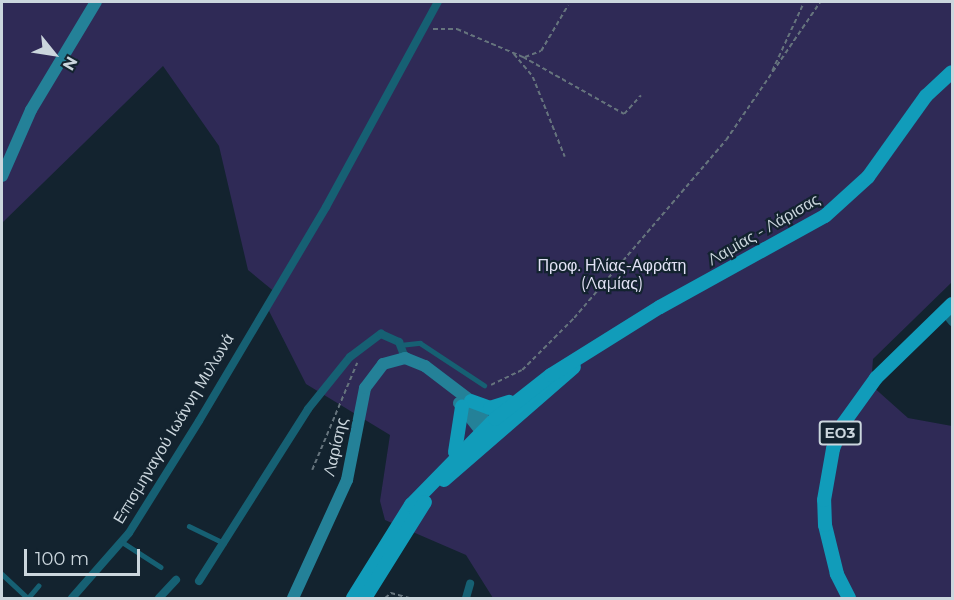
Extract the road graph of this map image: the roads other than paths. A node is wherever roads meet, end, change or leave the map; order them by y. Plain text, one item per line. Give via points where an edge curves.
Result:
1 (96, 2) edge
2 (438, 2) edge
3 (952, 72) edge
4 (2, 176) edge
5 (950, 313) edge
6 (400, 345) junction
7 (586, 355) junction
8 (405, 358) junction
9 (484, 385) road end
10 (524, 394) junction
11 (467, 404) junction
12 (488, 433) junction
13 (447, 463) junction
14 (189, 526) dead end
15 (122, 542) junction
16 (224, 543) junction
17 (161, 567) dead end
18 (2, 574) edge
19 (176, 580) dead end
20 (199, 581) dead end
21 (470, 584) dead end
22 (38, 586) dead end
23 (162, 595) edge
24 (28, 598) edge
25 (72, 598) edge
26 (172, 598) edge
27 (293, 598) edge
28 (353, 598) edge
29 (365, 598) edge
30 (466, 598) edge
31 (849, 598) edge

1 - 4 main road via 32,110
2 - 15 street, Επισμηναγού Ιωάννη Μυλωνά via 288,267
3 - 7 main road, Λαμίας - Λάρισας via 926,96 868,177 825,216 660,307
5 - 31 main road, ΕΟ3 via 876,378 848,416 833,449 824,500 825,525 834,566
6 - 8 street
6 - 9 lane via 420,343
6 - 16 street via 389,336 376,335 350,357 308,409
7 - 10 main road, Λαμίας - Λάρισας
7 - 12 main road, Λαμίας - Λάρισας
8 - 11 main road via 440,378
8 - 27 main road, Λαρίσης via 383,364 368,382 352,465
10 - 11 main road via 494,408
10 - 12 main road
11 - 12 main road
11 - 13 main road via 460,439
12 - 13 main road
12 - 29 main road via 418,511
13 - 28 main road via 403,516
14 - 16 lane
15 - 17 lane
15 - 25 street, Επισμηναγού Ιωάννη Μυλωνά
16 - 20 street
18 - 24 lane
19 - 23 street
21 - 30 street
22 - 24 lane
23 - 26 lane

